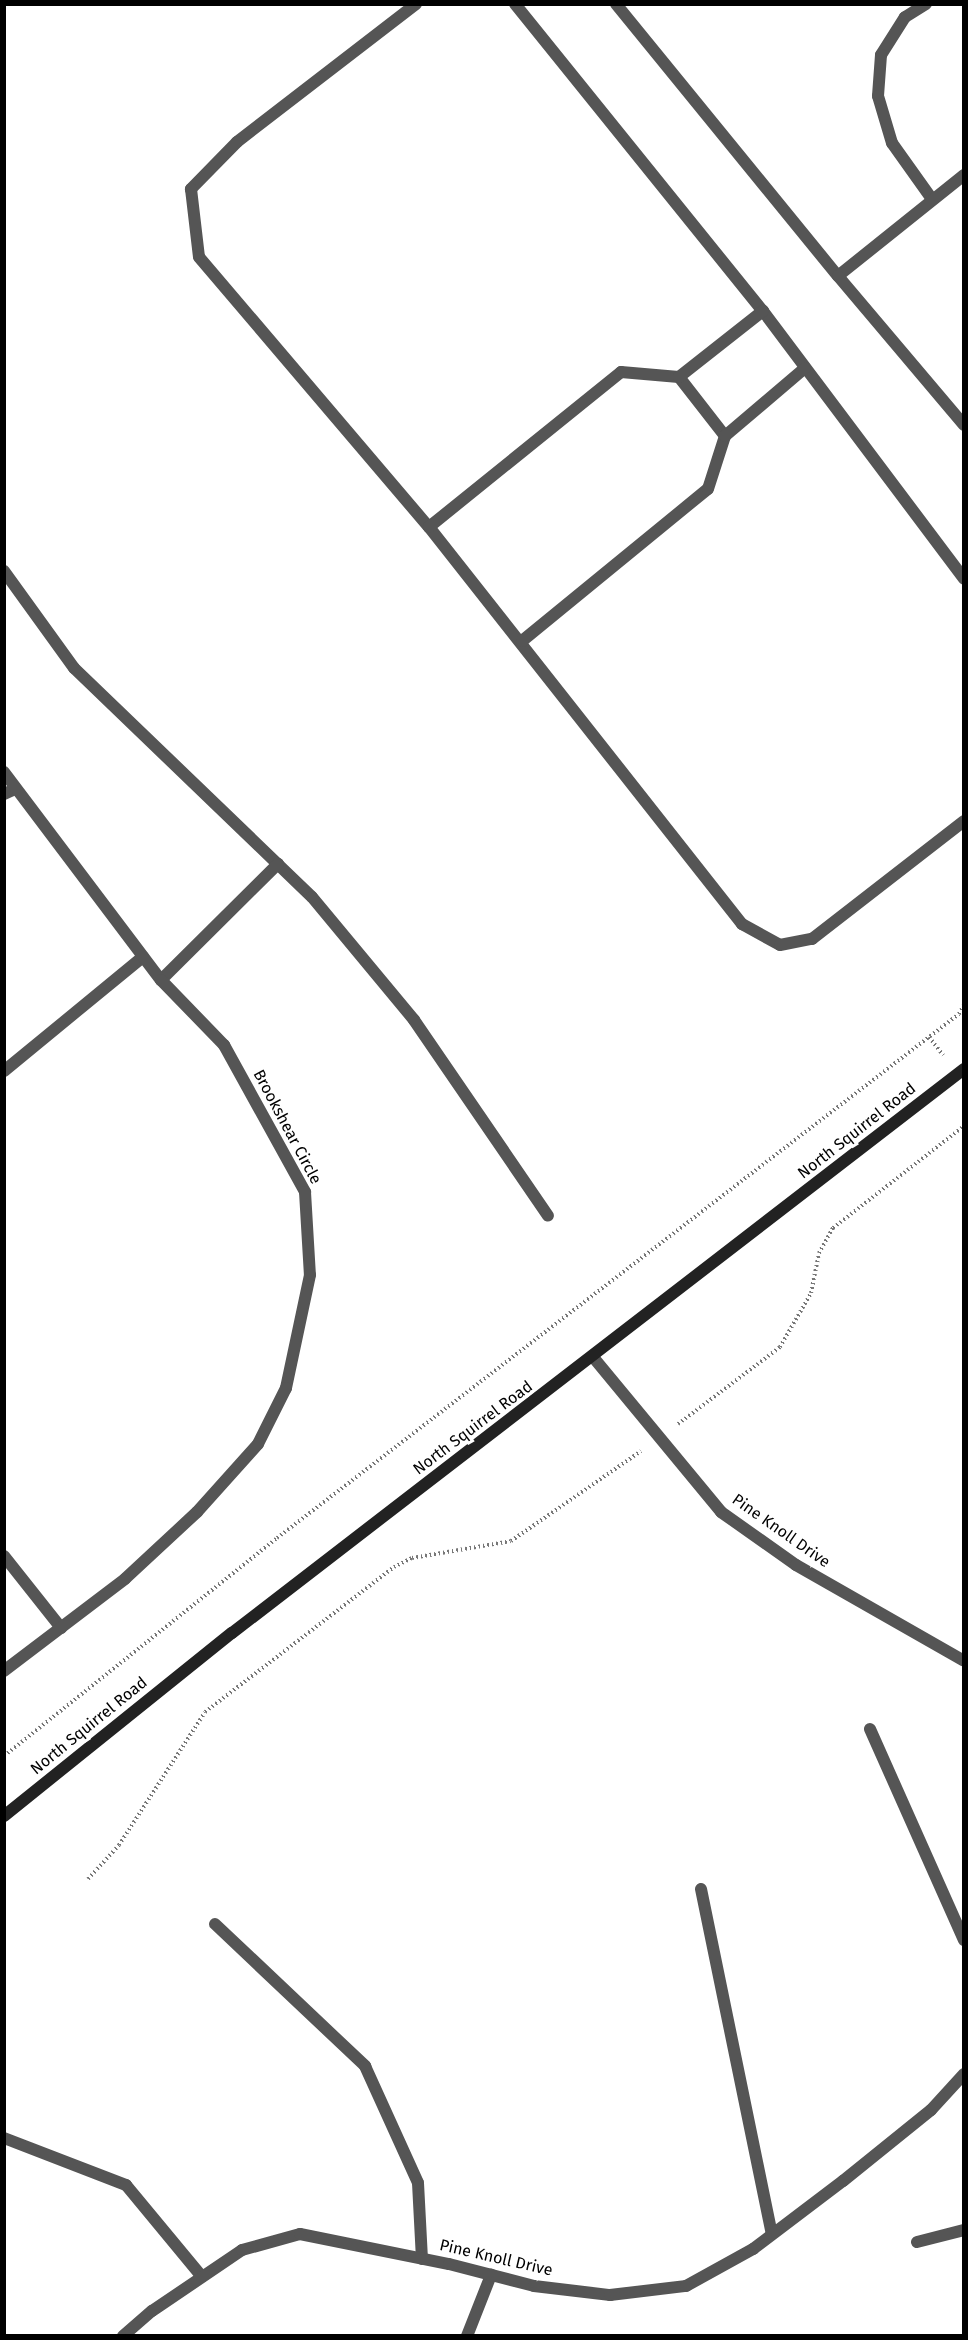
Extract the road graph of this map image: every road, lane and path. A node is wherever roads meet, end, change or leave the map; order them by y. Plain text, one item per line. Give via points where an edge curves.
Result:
1 (416, 4) edge
2 (515, 4) edge
3 (616, 4) edge
4 (926, 4) edge
5 (963, 175) edge
6 (932, 199) junction
7 (838, 276) junction
8 (764, 311) junction
9 (805, 368) junction
10 (679, 377) junction
11 (963, 425) edge
12 (725, 436) junction
13 (429, 527) junction
14 (4, 572) edge
15 (963, 579) edge
16 (522, 641) junction
17 (4, 772) edge
18 (10, 791) edge
19 (963, 821) edge
20 (278, 864) junction
21 (143, 957) junction
22 (161, 980) junction
23 (963, 1005) edge
24 (929, 1037) junction
25 (938, 1049) dead end
26 (963, 1069) edge
27 (4, 1071) edge
28 (963, 1126) edge
29 (548, 1216) dead end
30 (594, 1357) junction
31 (675, 1426) dead end
32 (642, 1449) dead end
33 (4, 1556) edge
34 (61, 1628) junction
35 (963, 1662) edge
36 (4, 1671) edge
37 (870, 1729) dead end
38 (4, 1755) edge
39 (4, 1816) edge
40 (88, 1879) dead end
41 (701, 1889) dead end
42 (215, 1924) dead end
43 (963, 1940) edge
44 (963, 2074) edge
45 (4, 2138) edge
46 (963, 2230) edge
47 (772, 2234) junction
48 (917, 2241) dead end
49 (422, 2259) junction
50 (491, 2275) junction
51 (202, 2277) junction
52 (123, 2336) edge
53 (467, 2336) edge

1 - 13 street via 237,142 191,189 199,257
2 - 8 street
3 - 7 street
4 - 6 street via 905,17 881,55 878,96 892,143
5 - 6 street
6 - 7 street
7 - 11 street
8 - 9 street
8 - 10 street
9 - 12 street
9 - 15 street
10 - 12 street
10 - 13 street via 621,372
12 - 16 street via 708,489
13 - 16 street
14 - 20 street via 74,668
16 - 19 street via 742,924 780,945 812,939
17 - 18 street, Brookshear Circle
18 - 21 street, Brookshear Circle
20 - 22 street
20 - 29 street via 312,897 414,1020
21 - 22 street, Brookshear Circle
21 - 27 street
22 - 34 street, Brookshear Circle via 225,1045 305,1192 310,1275 286,1388 258,1444 197,1512 125,1579
23 - 24 path
24 - 25 path
24 - 38 path via 277,1538
26 - 30 street, North Squirrel Road
28 - 31 path via 833,1228 819,1253 811,1293 780,1347
30 - 35 street, Pine Knoll Drive via 721,1512 796,1565
30 - 39 street, North Squirrel Road via 223,1640
32 - 40 path via 511,1540 467,1551 412,1557 394,1567 205,1712 119,1845
33 - 34 street
34 - 36 street, Brookshear Circle
37 - 43 street
41 - 47 street
42 - 49 street via 365,2066 418,2183
44 - 47 street, Pine Knoll Drive via 931,2110
45 - 51 street via 126,2185
46 - 48 street
47 - 50 street, Pine Knoll Drive via 686,2286 610,2295 534,2286
49 - 50 street, Pine Knoll Drive
49 - 51 street, Pine Knoll Drive via 300,2234 242,2250
50 - 53 street
51 - 52 street, Pine Knoll Drive

